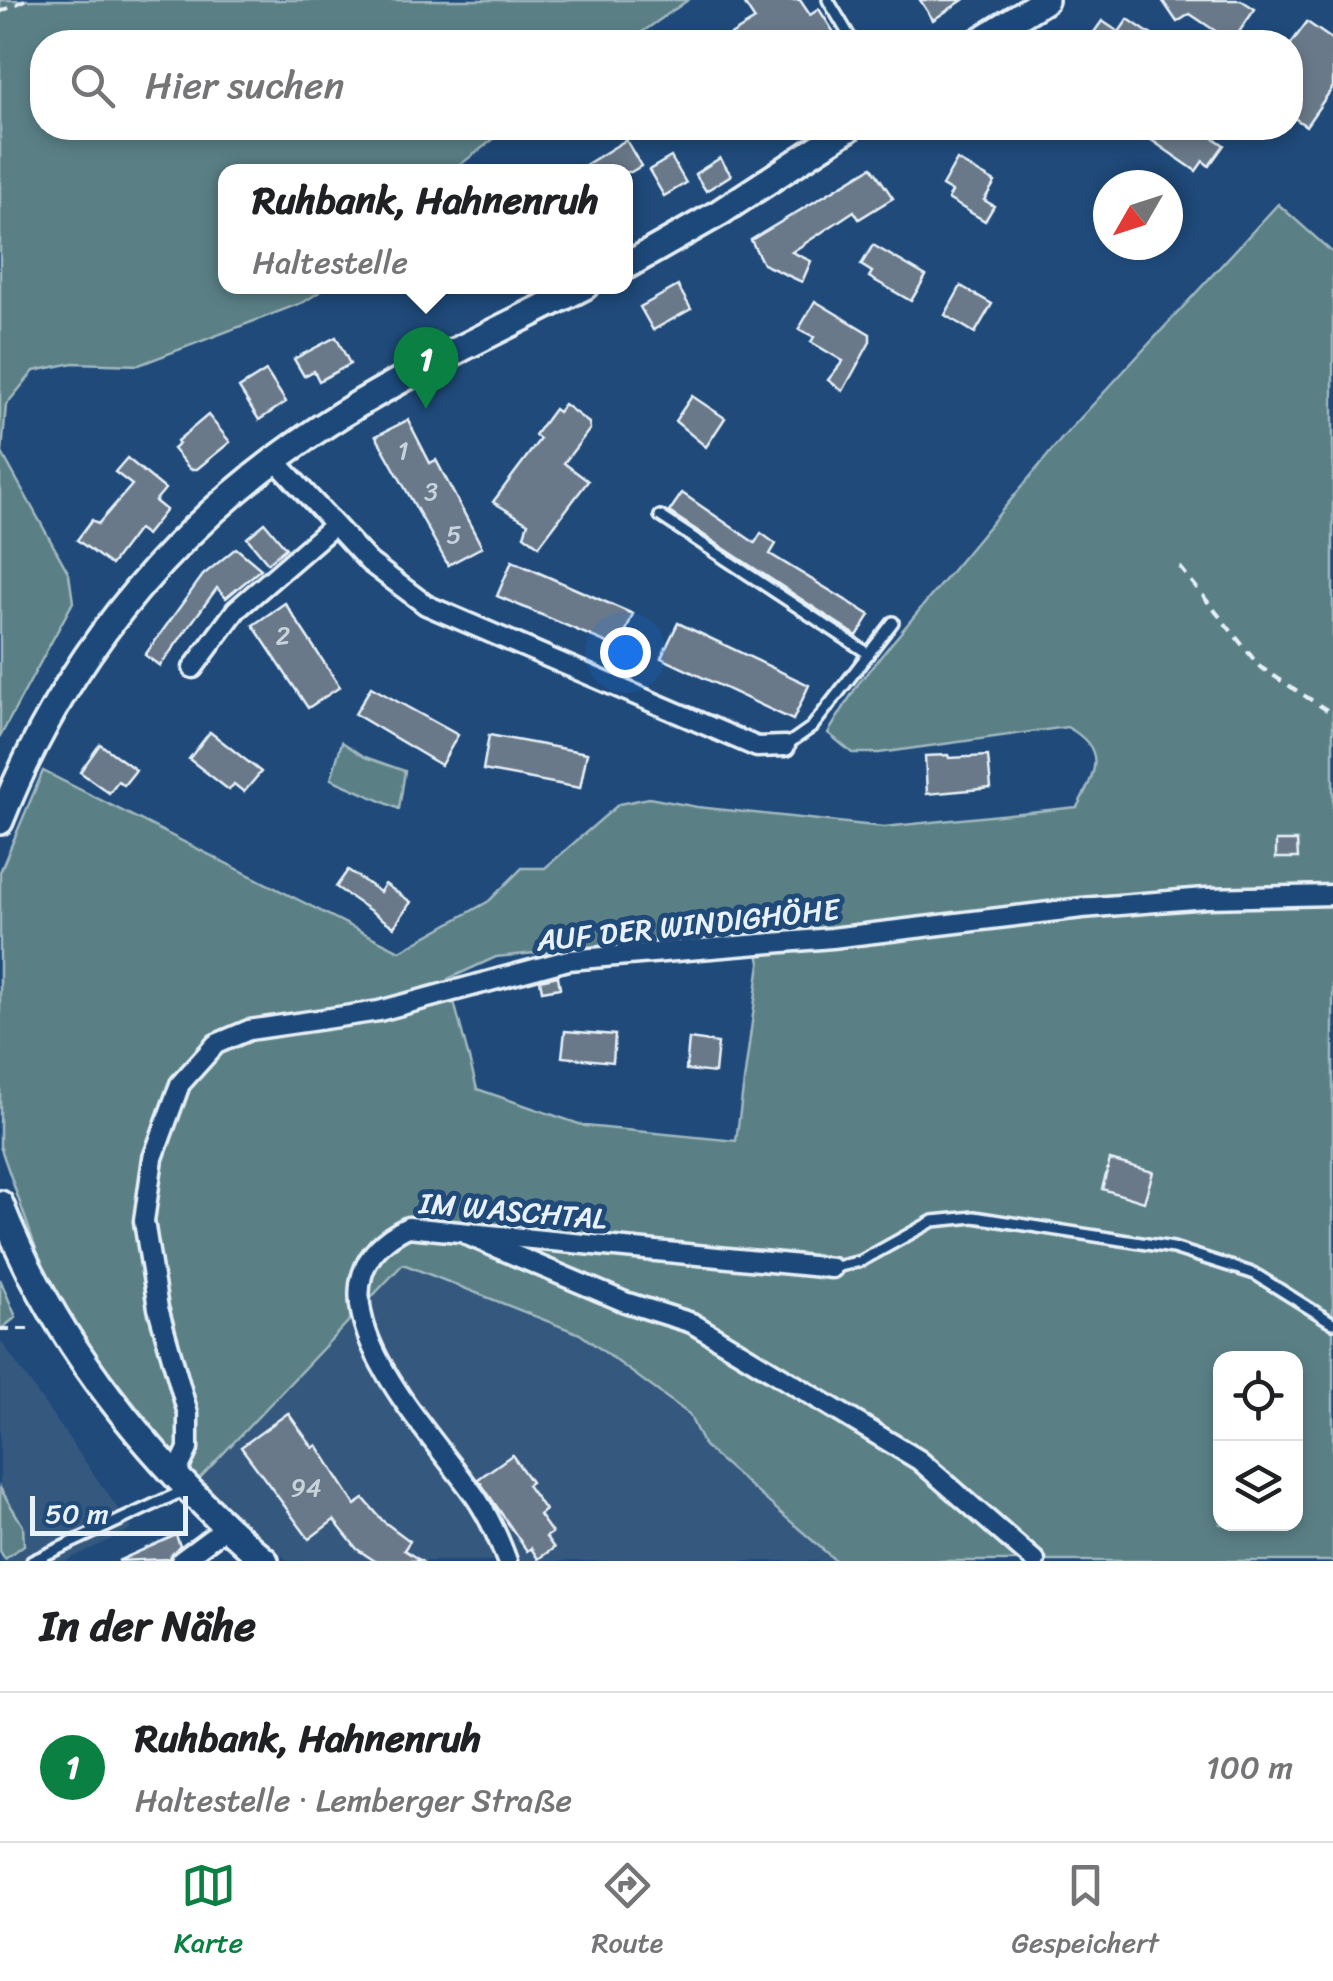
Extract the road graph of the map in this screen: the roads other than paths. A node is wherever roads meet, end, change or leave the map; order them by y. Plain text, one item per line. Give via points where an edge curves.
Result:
1 (828, 0) edge
2 (1045, 0) edge
3 (846, 30) edge
4 (997, 30) edge
5 (831, 140) edge
6 (633, 262) edge
7 (571, 294) edge
8 (275, 460) junction
9 (660, 516) dead end
10 (333, 526) junction
11 (893, 622) dead end
12 (869, 654) junction
13 (193, 668) dead end
14 (785, 746) joint
15 (0, 821) edge
16 (1333, 895) edge
17 (0, 1204) edge
18 (454, 1230) junction
19 (832, 1268) joint
20 (1333, 1323) edge
21 (182, 1482) junction
22 (228, 1526) junction
23 (32, 1561) edge
24 (181, 1561) edge
25 (265, 1561) edge
26 (507, 1561) edge
27 (1034, 1561) edge

1 - 3 lane
2 - 4 main road
5 - 6 main road
7 - 8 main road via 346,412
8 - 10 street
8 - 15 main road via 182,538 112,618 44,723
9 - 12 lane
10 - 13 street via 248,598
10 - 14 street via 400,588 464,624 756,747
11 - 12 lane
12 - 14 lane via 812,727
16 - 21 street, AUF DER WINDIGHÖHE via 1188,900 568,960 380,1011 249,1030 216,1044 180,1084 153,1158 144,1220 158,1308 188,1414
17 - 21 main road via 64,1329 120,1411
18 - 19 street, IM WASCHTAL
18 - 26 street, IM WASCHTAL via 408,1227 391,1235 372,1252 357,1292 365,1330 392,1384 478,1501
18 - 27 street via 692,1323 919,1460
19 - 20 lane via 861,1262 933,1220 974,1217 1173,1248 1256,1274
21 - 22 main road
21 - 23 lane
22 - 24 street
22 - 25 main road

